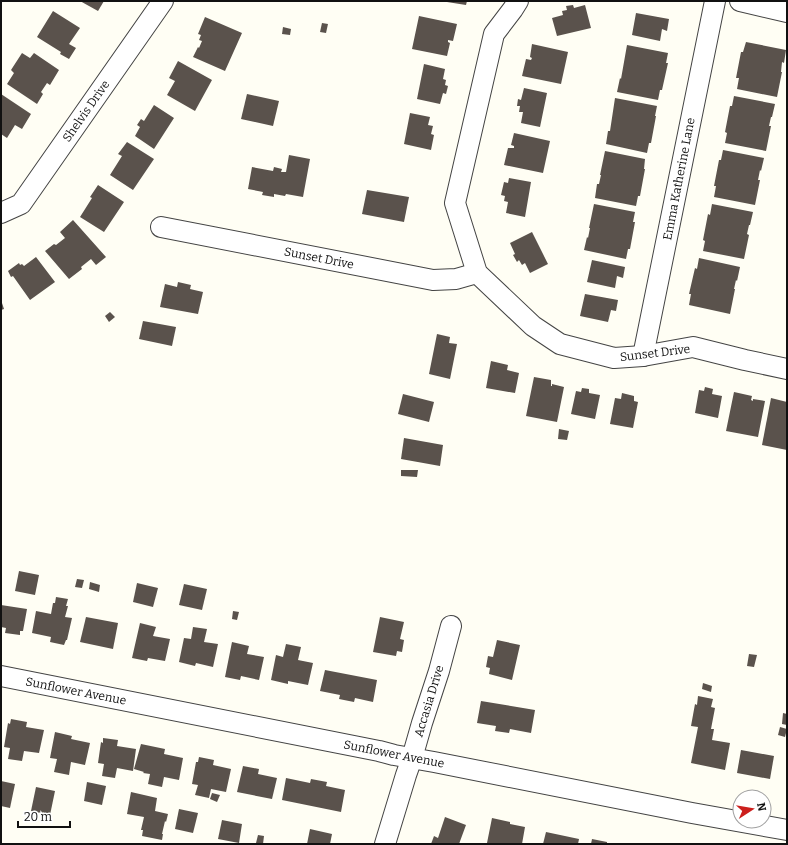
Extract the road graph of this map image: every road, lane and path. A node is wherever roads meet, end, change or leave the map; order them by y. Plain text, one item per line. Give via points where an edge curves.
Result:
1 (163, 1) edge
2 (518, 1) edge
3 (715, 1) edge
4 (740, 1) edge
5 (787, 12) edge
6 (1, 213) edge
7 (161, 227) dead end
8 (477, 273) junction
9 (643, 356) junction
10 (787, 369) edge
11 (451, 626) dead end
12 (1, 676) edge
13 (412, 758) junction
14 (787, 830) edge
15 (385, 844) edge

1 - 6 street, Shelvis Drive via 21,204
2 - 8 street, Sunset Drive via 494,34 455,203
3 - 9 street, Emma Katherine Lane
4 - 5 street
7 - 8 street, Sunset Drive via 433,280 456,279
8 - 9 street, Sunset Drive via 533,326 560,344 614,358
9 - 10 street, Sunset Drive via 693,347
11 - 13 street, Accasia Drive
12 - 13 street, Sunflower Avenue
13 - 14 street, Sunflower Avenue
13 - 15 street, Accasia Drive

